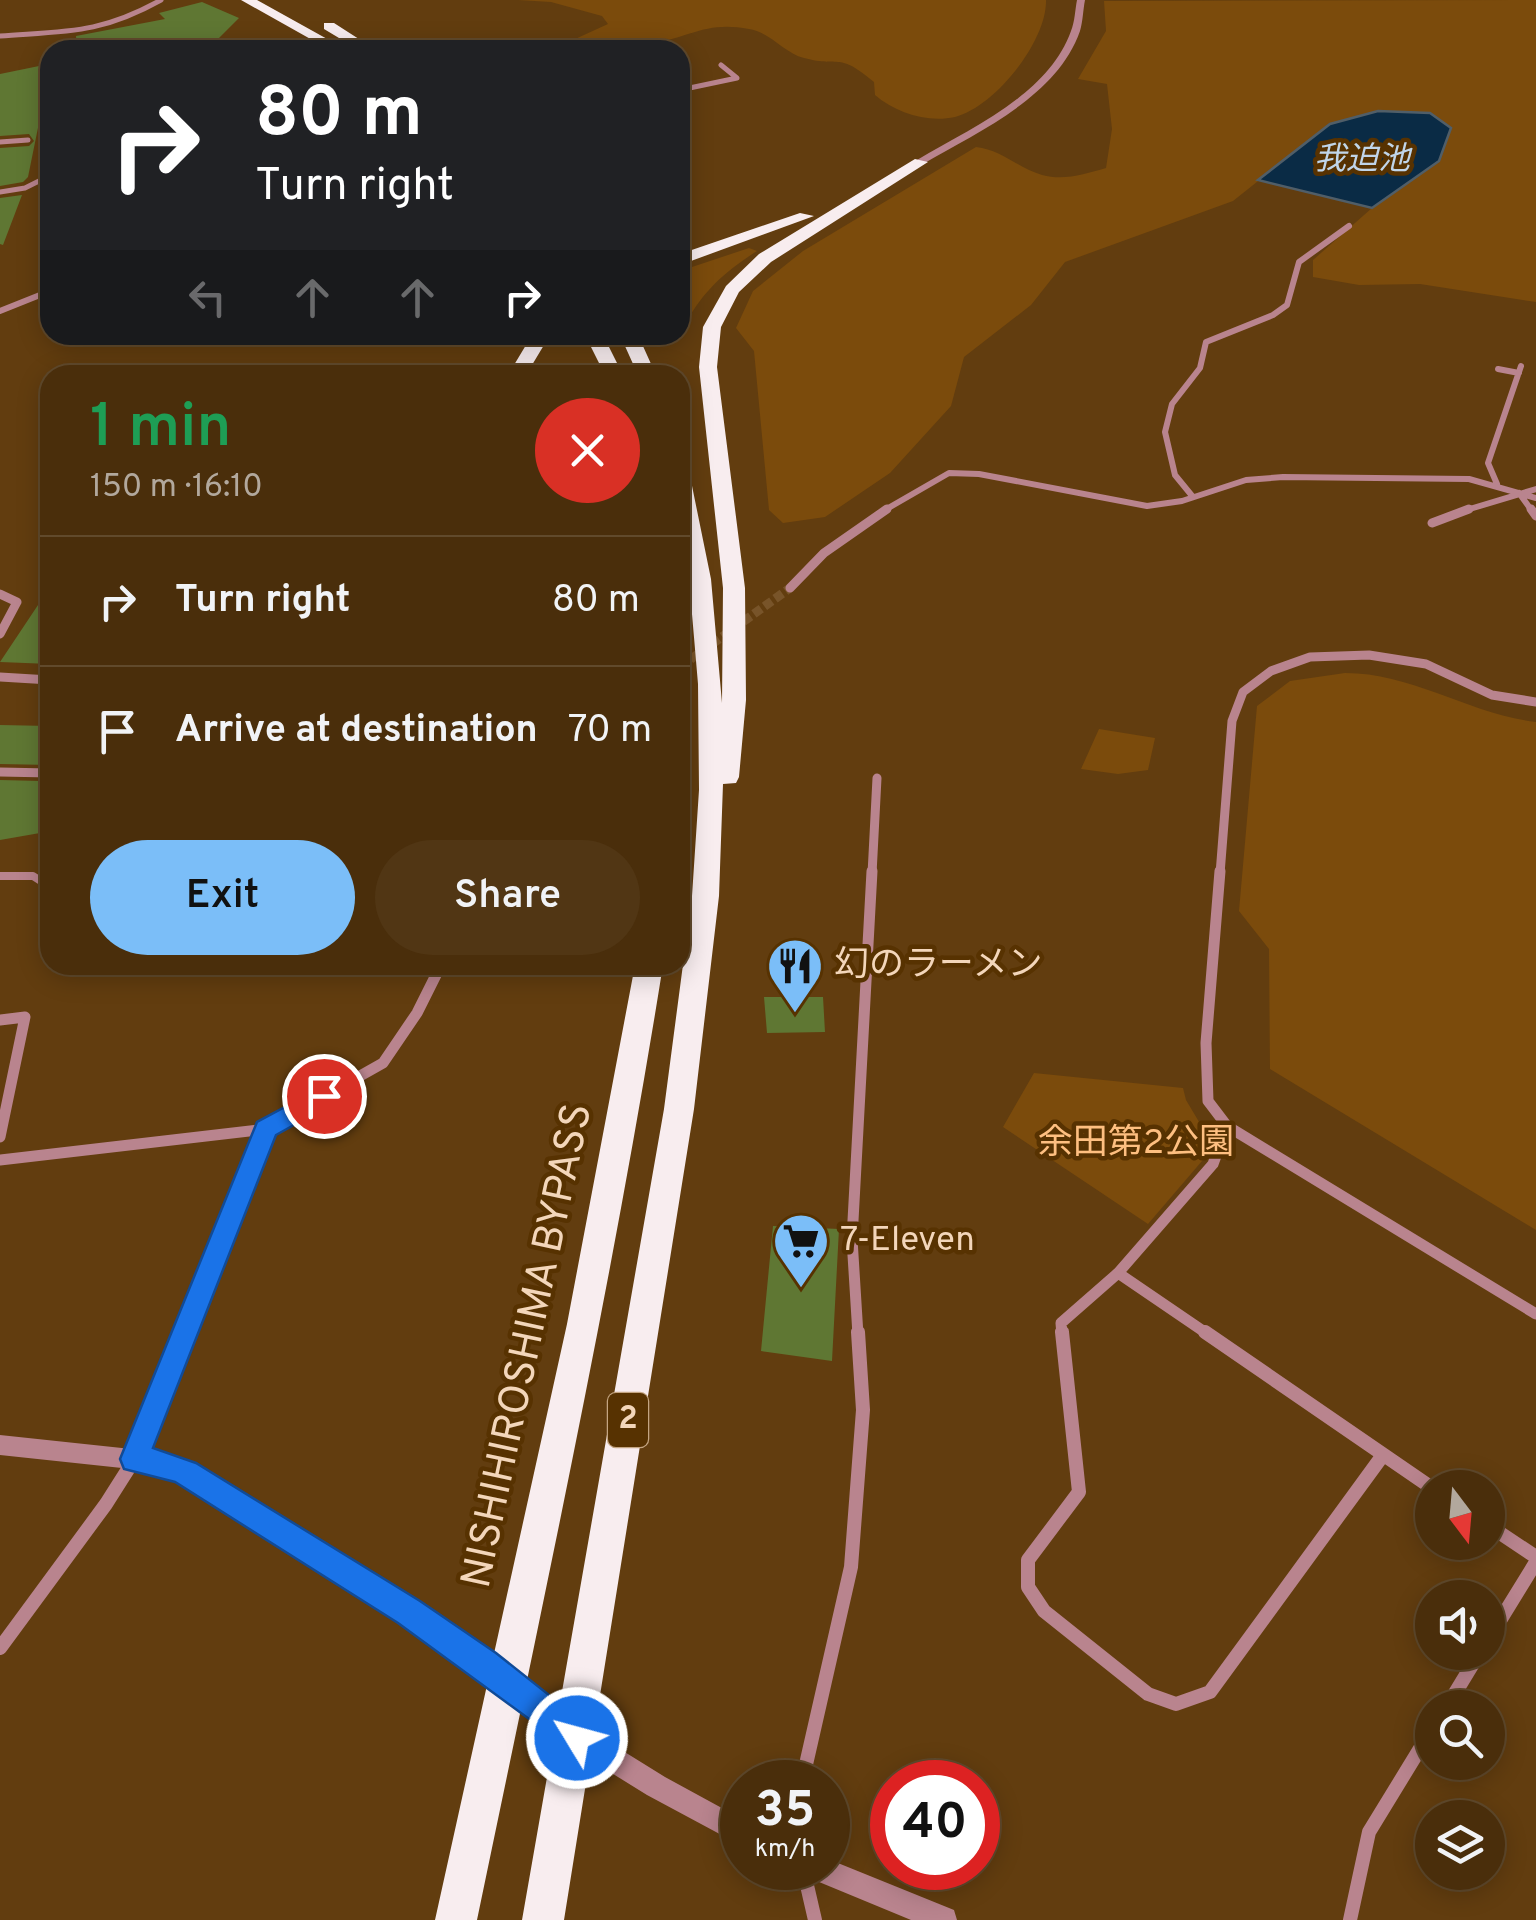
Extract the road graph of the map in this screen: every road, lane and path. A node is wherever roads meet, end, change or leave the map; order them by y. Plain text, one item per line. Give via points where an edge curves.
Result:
1 (161, 0) edge
2 (247, 0) edge
3 (278, 0) edge
4 (1080, 0) edge
5 (0, 36) edge
6 (323, 40) edge
7 (351, 40) edge
8 (721, 65) dead end
9 (690, 88) edge
10 (28, 140) dead end
11 (0, 142) edge
12 (920, 162) junction
13 (40, 180) edge
14 (0, 192) edge
15 (1350, 226) dead end
16 (690, 256) edge
17 (40, 295) edge
18 (0, 311) edge
19 (1498, 369) dead end
20 (1497, 484) junction
21 (1536, 489) edge
22 (1518, 493) junction
23 (1192, 497) junction
24 (1536, 498) edge
25 (1536, 516) edge
26 (1432, 523) dead end
27 (690, 530) edge
28 (790, 588) tunnel mouth
29 (0, 594) edge
30 (0, 634) edge
31 (0, 677) edge
32 (40, 679) edge
33 (1536, 702) edge
34 (0, 772) edge
35 (40, 773) edge
36 (877, 778) dead end
37 (0, 876) edge
38 (40, 881) edge
39 (702, 919) junction
40 (436, 975) edge
41 (647, 975) edge
42 (0, 1020) edge
43 (1227, 1126) junction
44 (266, 1129) junction
45 (0, 1137) edge
46 (0, 1160) edge
47 (1118, 1272) junction
48 (1536, 1314) edge
49 (0, 1446) edge
50 (1383, 1455) junction
51 (134, 1459) junction
52 (1415, 1477) edge
53 (1505, 1537) edge
54 (1536, 1560) edge
55 (1505, 1612) edge
56 (0, 1648) edge
57 (507, 1683) junction
58 (577, 1738) junction
59 (1415, 1757) edge
60 (807, 1760) edge
61 (720, 1821) edge
62 (850, 1882) edge
63 (808, 1890) edge
64 (456, 1920) edge
65 (543, 1920) edge
66 (815, 1920) edge
67 (944, 1920) edge
68 (1350, 1920) edge

1 - 5 street via 130,18 87,30
2 - 6 highway
3 - 7 highway
4 - 12 street via 1074,34 1045,77
8 - 9 street via 737,78
10 - 11 street
12 - 16 highway via 825,209
12 - 39 highway via 765,258 732,290 709,345 736,642 728,764
13 - 14 street
15 - 23 street via 1300,258 1287,305 1208,338 1200,370 1173,404 1164,449 1179,486
17 - 18 street
19 - 20 street via 1520,370 1488,463
20 - 22 street
20 - 23 street via 1417,476 1283,477 1246,480
21 - 22 street
22 - 24 street
22 - 25 street
22 - 26 street
23 - 28 street via 1148,506 949,473 868,520
27 - 39 highway, 2 via 711,712
29 - 30 street via 17,602
31 - 32 street
33 - 43 street via 1492,695 1426,664 1370,655 1310,657 1271,670 1243,692 1232,721 1206,1043 1208,1101
34 - 35 street
36 - 60 street via 852,1238 863,1410 851,1567
37 - 38 lane
39 - 58 highway, 2 via 672,1152
40 - 44 street via 383,1063
41 - 57 highway, NISHIHIROSHIMA BYPASS / 2 via 580,1357
42 - 45 street via 25,1016
43 - 47 street via 1213,1164
43 - 48 street
44 - 46 street
44 - 51 street
47 - 50 street
47 - 50 street via 1060,1323 1079,1492 1028,1560 1028,1587 1044,1610 1148,1694 1176,1704 1210,1692
49 - 51 street
50 - 52 street
51 - 56 street
51 - 57 street via 186,1473 435,1629
53 - 54 street
54 - 55 street
57 - 58 street
57 - 64 highway, NISHIHIROSHIMA BYPASS / 2
58 - 61 street
58 - 65 highway, 2
59 - 68 street via 1369,1832
62 - 67 street
63 - 66 street

